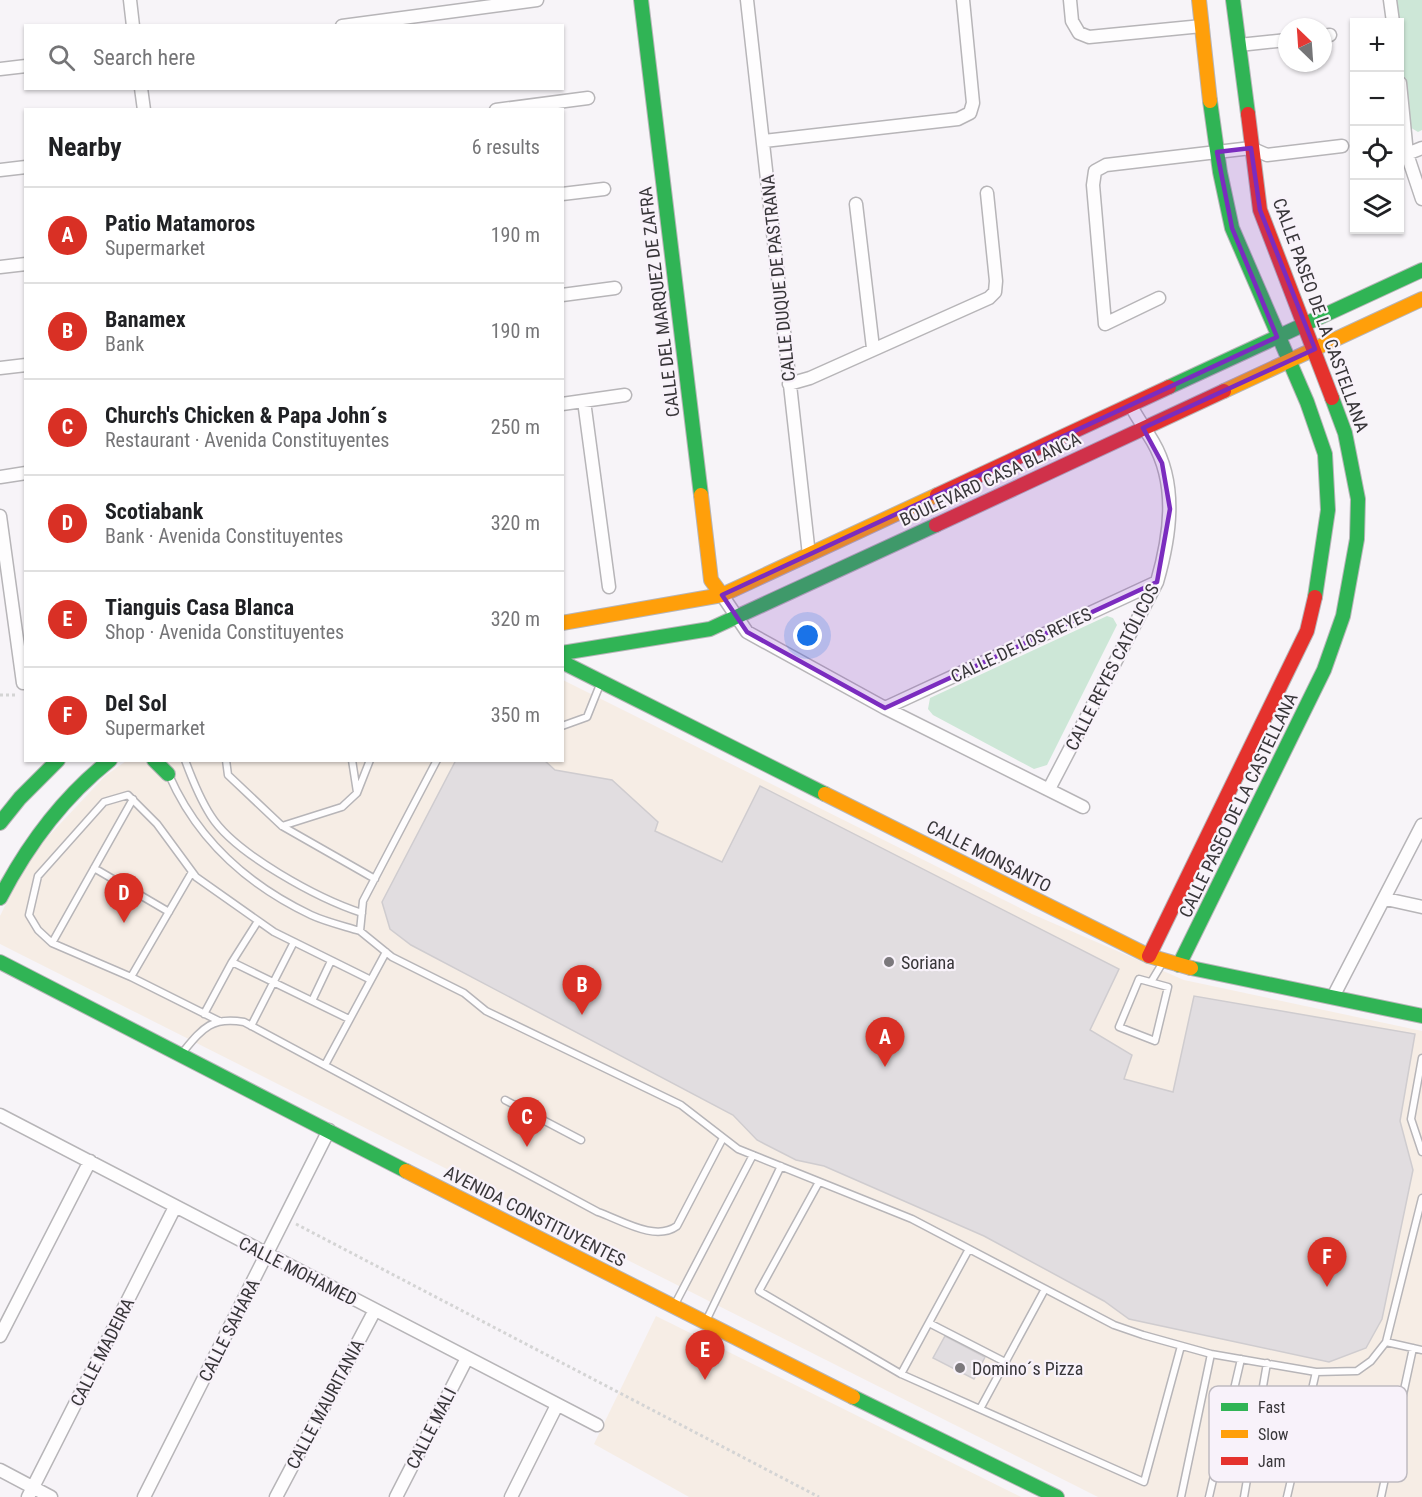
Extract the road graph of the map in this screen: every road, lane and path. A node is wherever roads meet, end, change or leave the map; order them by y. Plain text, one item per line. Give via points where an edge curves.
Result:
1 (130, 0) edge
2 (537, 0) edge
3 (641, 0) edge
4 (747, 0) edge
5 (963, 0) edge
6 (1070, 0) edge
7 (1199, 0) edge
8 (1233, 0) edge
9 (1390, 0) edge
10 (1392, 18) edge
11 (133, 24) edge
12 (357, 24) edge
13 (1202, 26) junction
14 (1278, 41) edge
15 (1239, 45) junction
16 (24, 66) edge
17 (0, 69) edge
18 (141, 90) edge
19 (588, 98) dead end
20 (144, 108) edge
21 (511, 108) edge
22 (1404, 124) edge
23 (764, 141) junction
24 (1342, 146) dead end
25 (1251, 148) junction
26 (1422, 148) edge
27 (1217, 152) junction
28 (1407, 154) junction
29 (24, 167) edge
30 (0, 170) edge
31 (604, 189) dead end
32 (987, 193) dead end
33 (564, 194) edge
34 (1422, 199) edge
35 (856, 204) dead end
36 (24, 264) edge
37 (0, 267) edge
38 (1422, 270) edge
39 (615, 288) dead end
40 (564, 295) edge
41 (1159, 298) dead end
42 (1422, 299) edge
43 (1306, 324) junction
44 (1277, 337) junction
45 (873, 348) junction
46 (1315, 349) junction
47 (1288, 361) junction
48 (24, 365) edge
49 (0, 368) edge
50 (789, 384) junction
51 (625, 395) dead end
52 (584, 401) junction
53 (564, 404) edge
54 (1131, 406) junction
55 (1143, 428) junction
56 (24, 473) edge
57 (0, 477) edge
58 (0, 516) edge
59 (861, 531) junction
60 (809, 555) junction
61 (871, 555) junction
62 (1157, 582) junction
63 (609, 587) dead end
64 (722, 596) junction
65 (737, 618) junction
66 (564, 623) edge
67 (564, 653) edge
68 (564, 663) edge
69 (601, 682) junction
70 (23, 683) dead end
71 (0, 694) edge
72 (19, 695) dead end
73 (885, 708) junction
74 (564, 725) edge
75 (56, 762) edge
76 (107, 762) edge
77 (156, 762) edge
78 (164, 762) edge
79 (186, 762) edge
80 (226, 762) edge
81 (352, 762) edge
82 (369, 762) edge
83 (435, 762) edge
84 (168, 774) junction
85 (1048, 789) junction
86 (357, 793) junction
87 (133, 799) junction
88 (1083, 807) dead end
89 (0, 823) edge
90 (1422, 825) edge
91 (282, 826) junction
92 (94, 868) junction
93 (192, 872) junction
94 (375, 879) junction
95 (0, 898) edge
96 (1386, 899) junction
97 (1422, 907) edge
98 (169, 912) junction
99 (362, 913) junction
100 (258, 921) junction
101 (360, 931) junction
102 (294, 942) junction
103 (52, 944) junction
104 (386, 952) junction
105 (1149, 956) junction
106 (331, 961) junction
107 (1163, 961) junction
108 (0, 962) edge
109 (232, 962) junction
110 (1179, 965) junction
111 (131, 977) junction
112 (371, 980) junction
113 (273, 982) junction
114 (1151, 982) junction
115 (1334, 995) junction
116 (312, 1001) junction
117 (204, 1014) junction
118 (1422, 1016) edge
119 (350, 1019) junction
120 (219, 1021) junction
121 (251, 1026) junction
122 (182, 1054) junction
123 (1422, 1058) edge
124 (325, 1065) junction
125 (505, 1100) dead end
126 (1, 1118) edge
127 (329, 1130) junction
128 (723, 1138) junction
129 (580, 1140) dead end
130 (1421, 1144) edge
131 (1422, 1152) edge
132 (753, 1155) junction
133 (90, 1161) junction
134 (781, 1166) junction
135 (819, 1182) junction
136 (1422, 1198) edge
137 (175, 1207) junction
138 (285, 1219) junction
139 (969, 1250) junction
140 (267, 1255) junction
141 (1045, 1289) junction
142 (673, 1308) junction
143 (375, 1310) junction
144 (929, 1323) junction
145 (705, 1324) junction
146 (0, 1336) edge
147 (1386, 1342) junction
148 (1181, 1346) junction
149 (1413, 1348) junction
150 (1422, 1350) edge
151 (1211, 1354) junction
152 (467, 1358) junction
153 (1241, 1359) junction
154 (1005, 1362) junction
155 (1267, 1363) junction
156 (1316, 1371) junction
157 (901, 1374) junction
158 (1235, 1386) edge
159 (1263, 1386) edge
160 (1313, 1386) edge
161 (1405, 1386) edge
162 (557, 1405) junction
163 (980, 1409) junction
164 (597, 1425) dead end
165 (0, 1470) edge
166 (1212, 1482) edge
167 (1247, 1482) edge
168 (1290, 1482) edge
169 (1384, 1482) edge
170 (31, 1492) edge
171 (51, 1497) edge
172 (144, 1497) edge
173 (276, 1497) edge
174 (396, 1497) edge
175 (510, 1497) edge
176 (819, 1497) edge
177 (1057, 1497) edge
178 (1181, 1497) edge
179 (1209, 1497) edge
180 (1244, 1497) edge
181 (1287, 1497) edge
182 (1381, 1497) edge

1 - 11 street
2 - 12 street
3 - 64 street, CALLE DEL MARQUEZ DE ZAFRA via 711,580
4 - 23 street, CALLE DUQUE DE PASTRANA
5 - 23 street via 973,104 970,113 958,119
6 - 13 street via 1072,21 1079,33 1089,37
7 - 13 street, CALLE PASEO DE LA CASTELLANA
8 - 15 street, CALLE PASEO DE LA CASTELLANA
9 - 10 street
13 - 27 street, CALLE PASEO DE LA CASTELLANA
14 - 15 street
15 - 25 street, CALLE PASEO DE LA CASTELLANA
16 - 17 street
18 - 20 street
19 - 21 street
22 - 28 street
23 - 50 street, CALLE DUQUE DE PASTRANA
24 - 25 street via 1267,155
25 - 27 street
25 - 43 street, CALLE PASEO DE LA CASTELLANA via 1260,210 1276,258
26 - 28 street
27 - 41 street via 1106,165 1095,171 1105,324
27 - 44 street, CALLE PASEO DE LA CASTELLANA via 1233,228
28 - 34 street
29 - 30 street
31 - 33 street
32 - 45 street via 995,292
35 - 45 street
36 - 37 street
38 - 43 street, BOULEVARD CASA BLANCA
39 - 40 street
42 - 46 street, BOULEVARD CASA BLANCA
43 - 44 street, BOULEVARD CASA BLANCA
43 - 46 street, CALLE PASEO DE LA CASTELLANA
44 - 47 street, CALLE PASEO DE LA CASTELLANA
44 - 54 street, BOULEVARD CASA BLANCA
45 - 50 street
46 - 47 street, BOULEVARD CASA BLANCA
46 - 110 street, CALLE PASEO DE LA CASTELLANA via 1351,453 1358,499 1357,539 1343,616 1324,670
47 - 55 street, BOULEVARD CASA BLANCA
47 - 105 street, CALLE PASEO DE LA CASTELLANA via 1326,464 1327,505 1320,577 1298,652
48 - 49 street
50 - 60 street, CALLE DUQUE DE PASTRANA
51 - 52 street
52 - 53 street
52 - 63 street
54 - 55 street, CALLE REYES CATÓLICOS
54 - 59 street, BOULEVARD CASA BLANCA
55 - 61 street, BOULEVARD CASA BLANCA
55 - 62 street, CALLE REYES CATÓLICOS via 1162,463 1170,509
56 - 57 street
58 - 70 street
59 - 60 street, BOULEVARD CASA BLANCA
59 - 61 street
60 - 64 street, BOULEVARD CASA BLANCA
61 - 65 street, BOULEVARD CASA BLANCA
62 - 73 street, CALLE DE LOS REYES
62 - 85 street, CALLE REYES CATÓLICOS
64 - 65 street
64 - 66 street, BOULEVARD CASA BLANCA
65 - 67 street, BOULEVARD CASA BLANCA via 710,629
65 - 73 street via 747,632
68 - 69 street, CALLE MONSANTO
69 - 74 lane via 587,717
69 - 105 street, CALLE MONSANTO
71 - 72 path
73 - 85 street
75 - 89 street
76 - 95 street via 55,810
77 - 84 street
78 - 84 lane
79 - 99 lane via 211,817 234,841 280,874
80 - 91 lane via 228,775
81 - 86 lane
82 - 86 lane
83 - 94 lane
84 - 101 lane via 199,829 228,861 312,915
85 - 88 street
86 - 91 lane via 342,807
87 - 92 lane
87 - 93 lane
87 - 103 lane via 128,795 104,802 38,876 29,915
90 - 96 street
91 - 94 lane
92 - 98 lane
92 - 103 lane
93 - 98 lane
93 - 100 lane
94 - 99 lane via 363,901
96 - 97 street
96 - 115 street
98 - 111 lane
99 - 101 lane
100 - 102 lane
100 - 109 lane
101 - 104 lane
102 - 106 lane
102 - 113 lane
103 - 111 lane
104 - 112 lane
104 - 128 lane via 464,993 486,1011 681,1105
105 - 107 street, CALLE MONSANTO
106 - 112 lane
106 - 116 lane
107 - 110 street, CALLE MONSANTO
107 - 114 lane
108 - 122 street, AVENIDA CONSTITUYENTES
109 - 113 lane
109 - 117 lane
110 - 115 street, CALLE MONSANTO
111 - 117 lane
112 - 119 lane
113 - 116 lane
113 - 121 lane
114 - 114 lane via 1168,987 1155,1041 1119,1027 1139,979
115 - 118 street, CALLE MONSANTO
116 - 119 lane
117 - 120 lane
119 - 124 lane
120 - 121 lane
120 - 122 lane via 202,1029
121 - 124 lane
122 - 127 street, AVENIDA CONSTITUYENTES
123 - 130 lane via 1411,1119
124 - 128 lane via 598,1212 657,1233 669,1232 677,1226
125 - 129 lane
126 - 133 street, CALLE MOHAMED
127 - 138 street, CALLE SAHARA
127 - 142 street, AVENIDA CONSTITUYENTES
128 - 132 lane
130 - 131 lane
132 - 134 lane
132 - 142 lane
133 - 137 street, CALLE MOHAMED
133 - 146 street
134 - 135 lane
134 - 145 lane
135 - 139 lane via 912,1219
135 - 157 lane via 759,1291
136 - 147 lane
137 - 140 street, CALLE MOHAMED
137 - 170 street, CALLE MADEIRA
138 - 140 street, CALLE SAHARA
138 - 176 path
139 - 141 lane
139 - 144 lane
140 - 143 street, CALLE MOHAMED
140 - 172 street, CALLE SAHARA
141 - 148 lane via 1114,1325
141 - 154 lane
142 - 145 street, AVENIDA CONSTITUYENTES
143 - 152 street, CALLE MOHAMED
143 - 173 street, CALLE MAURITANIA
144 - 154 lane
144 - 157 lane
145 - 177 street, AVENIDA CONSTITUYENTES
147 - 149 lane
147 - 156 lane via 1357,1371
148 - 151 lane
148 - 163 lane via 1144,1482
149 - 150 lane
149 - 161 lane
151 - 153 lane
151 - 178 lane
152 - 162 street, CALLE MOHAMED
152 - 174 street, CALLE MALI
153 - 155 lane
153 - 158 lane
154 - 163 lane
155 - 156 lane
155 - 159 lane
156 - 160 lane
157 - 163 lane
162 - 164 street, CALLE MOHAMED
162 - 175 street
165 - 170 street
166 - 179 lane
167 - 180 lane
168 - 181 lane
169 - 182 lane
170 - 171 street

